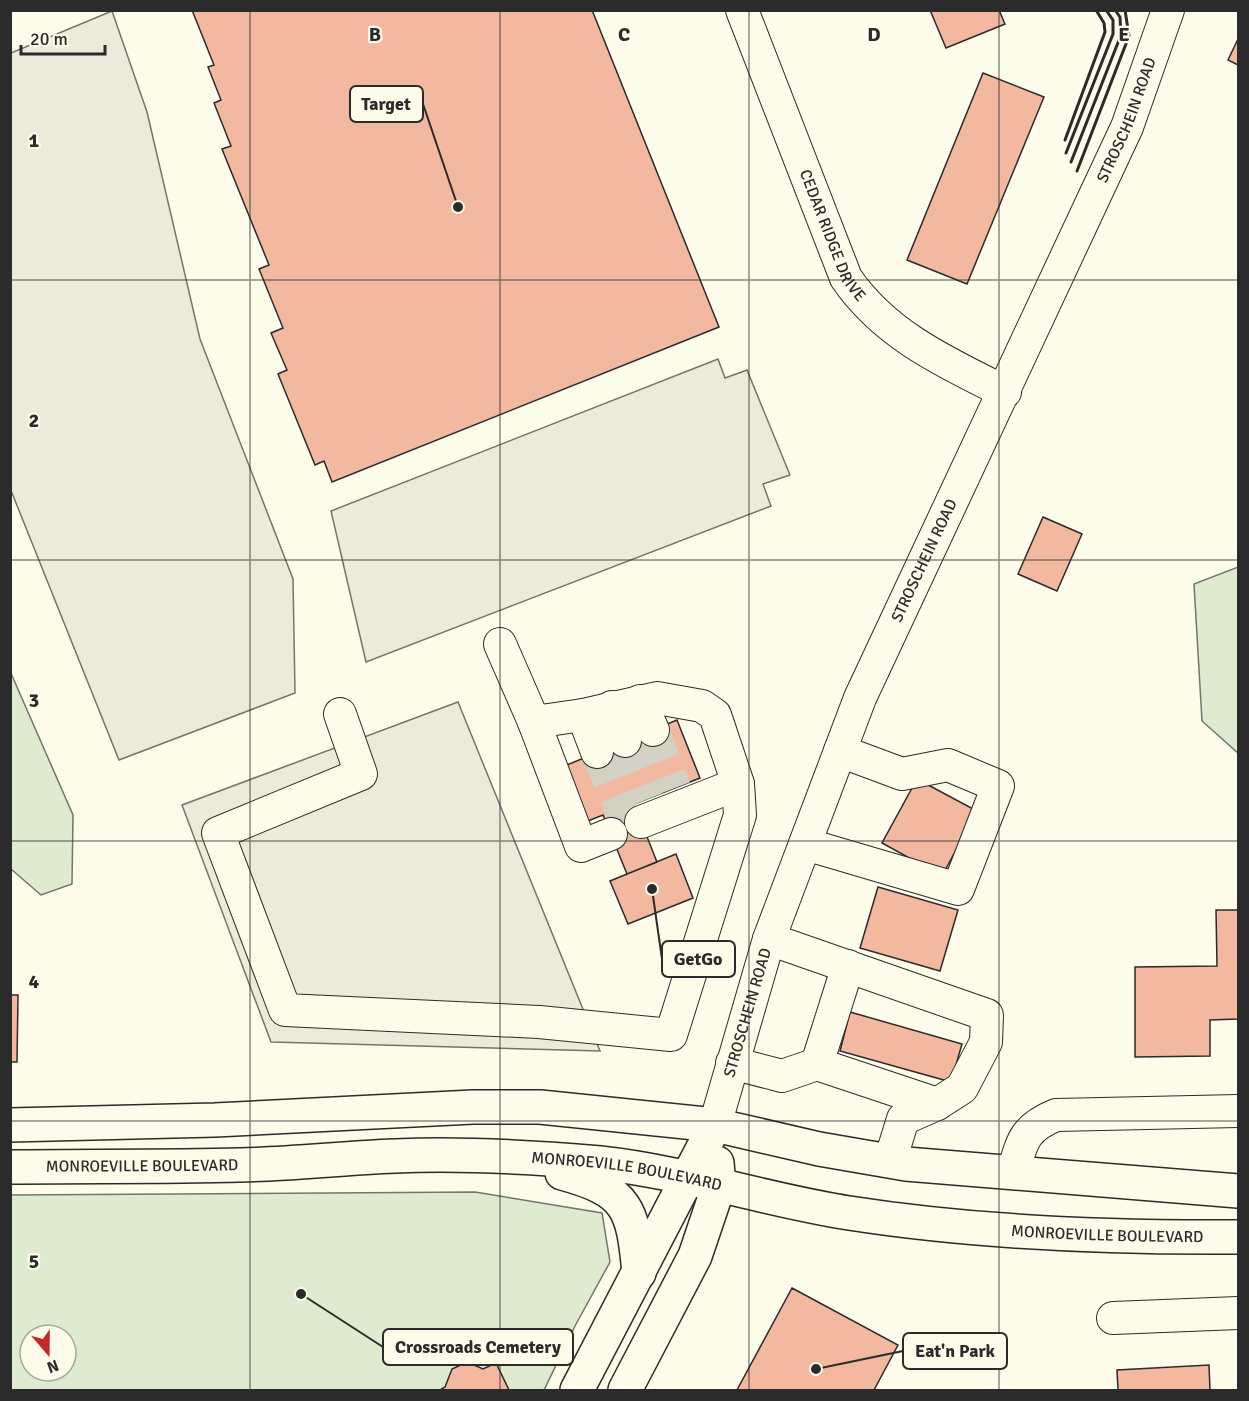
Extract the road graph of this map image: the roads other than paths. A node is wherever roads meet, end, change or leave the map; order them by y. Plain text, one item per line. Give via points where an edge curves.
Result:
1 (742, 10) edge
2 (1168, 10) edge
3 (1005, 392) junction
4 (500, 644) dead end
5 (612, 708) junction
6 (340, 714) dead end
7 (534, 722) junction
8 (840, 751) junction
9 (738, 783) junction
10 (660, 806) dead end
11 (611, 834) dead end
12 (805, 844) junction
13 (769, 939) junction
14 (848, 966) junction
15 (732, 1063) junction
16 (817, 1064) junction
17 (937, 1104) junction
18 (1239, 1111) edge
19 (10, 1125) edge
20 (715, 1125) junction
21 (496, 1156) junction
22 (890, 1161) junction
23 (10, 1167) edge
24 (1012, 1173) junction
25 (686, 1176) junction
26 (719, 1185) junction
27 (1239, 1191) edge
28 (1239, 1237) edge
29 (639, 1273) junction
30 (1239, 1313) edge
31 (1113, 1317) dead end
32 (577, 1390) edge
33 (625, 1390) edge

1 - 3 street, CEDAR RIDGE DRIVE via 833,250 855,292 901,335
2 - 3 street, STROSCHEIN ROAD via 1127,127
3 - 8 street, STROSCHEIN ROAD via 877,660
4 - 7 street
5 - 5 street via 625,741
5 - 7 street
5 - 9 street via 657,698 702,706 715,715
6 - 9 street via 362,774 218,833 285,1010 539,1022 671,1035 740,814
7 - 11 street via 581,846
8 - 12 street, STROSCHEIN ROAD
8 - 12 street via 902,774 948,765 998,786 958,889
9 - 10 street
12 - 13 street, STROSCHEIN ROAD
13 - 14 street
13 - 15 street, STROSCHEIN ROAD
14 - 16 street
14 - 17 street via 987,1015 986,1042 962,1088
15 - 16 street via 782,1076
15 - 20 street, STROSCHEIN ROAD
16 - 17 street
17 - 22 street via 903,1119
18 - 24 street via 1056,1115 1036,1123 1022,1140
19 - 20 main road via 495,1107
20 - 22 main road
20 - 25 main road, STROSCHEIN ROAD
20 - 26 main road, STROSCHEIN ROAD
21 - 23 main road, MONROEVILLE BOULEVARD via 398,1156 242,1165
21 - 25 main road, MONROEVILLE BOULEVARD via 602,1164
21 - 29 main road via 591,1181 612,1191 630,1217
22 - 24 main road
24 - 27 main road
25 - 26 main road, MONROEVILLE BOULEVARD
25 - 29 main road, STROSCHEIN ROAD
26 - 28 main road, MONROEVILLE BOULEVARD via 825,1209 937,1226 1144,1238
26 - 33 main road, STROSCHEIN ROAD via 695,1256
29 - 32 main road, STROSCHEIN ROAD
30 - 31 street

